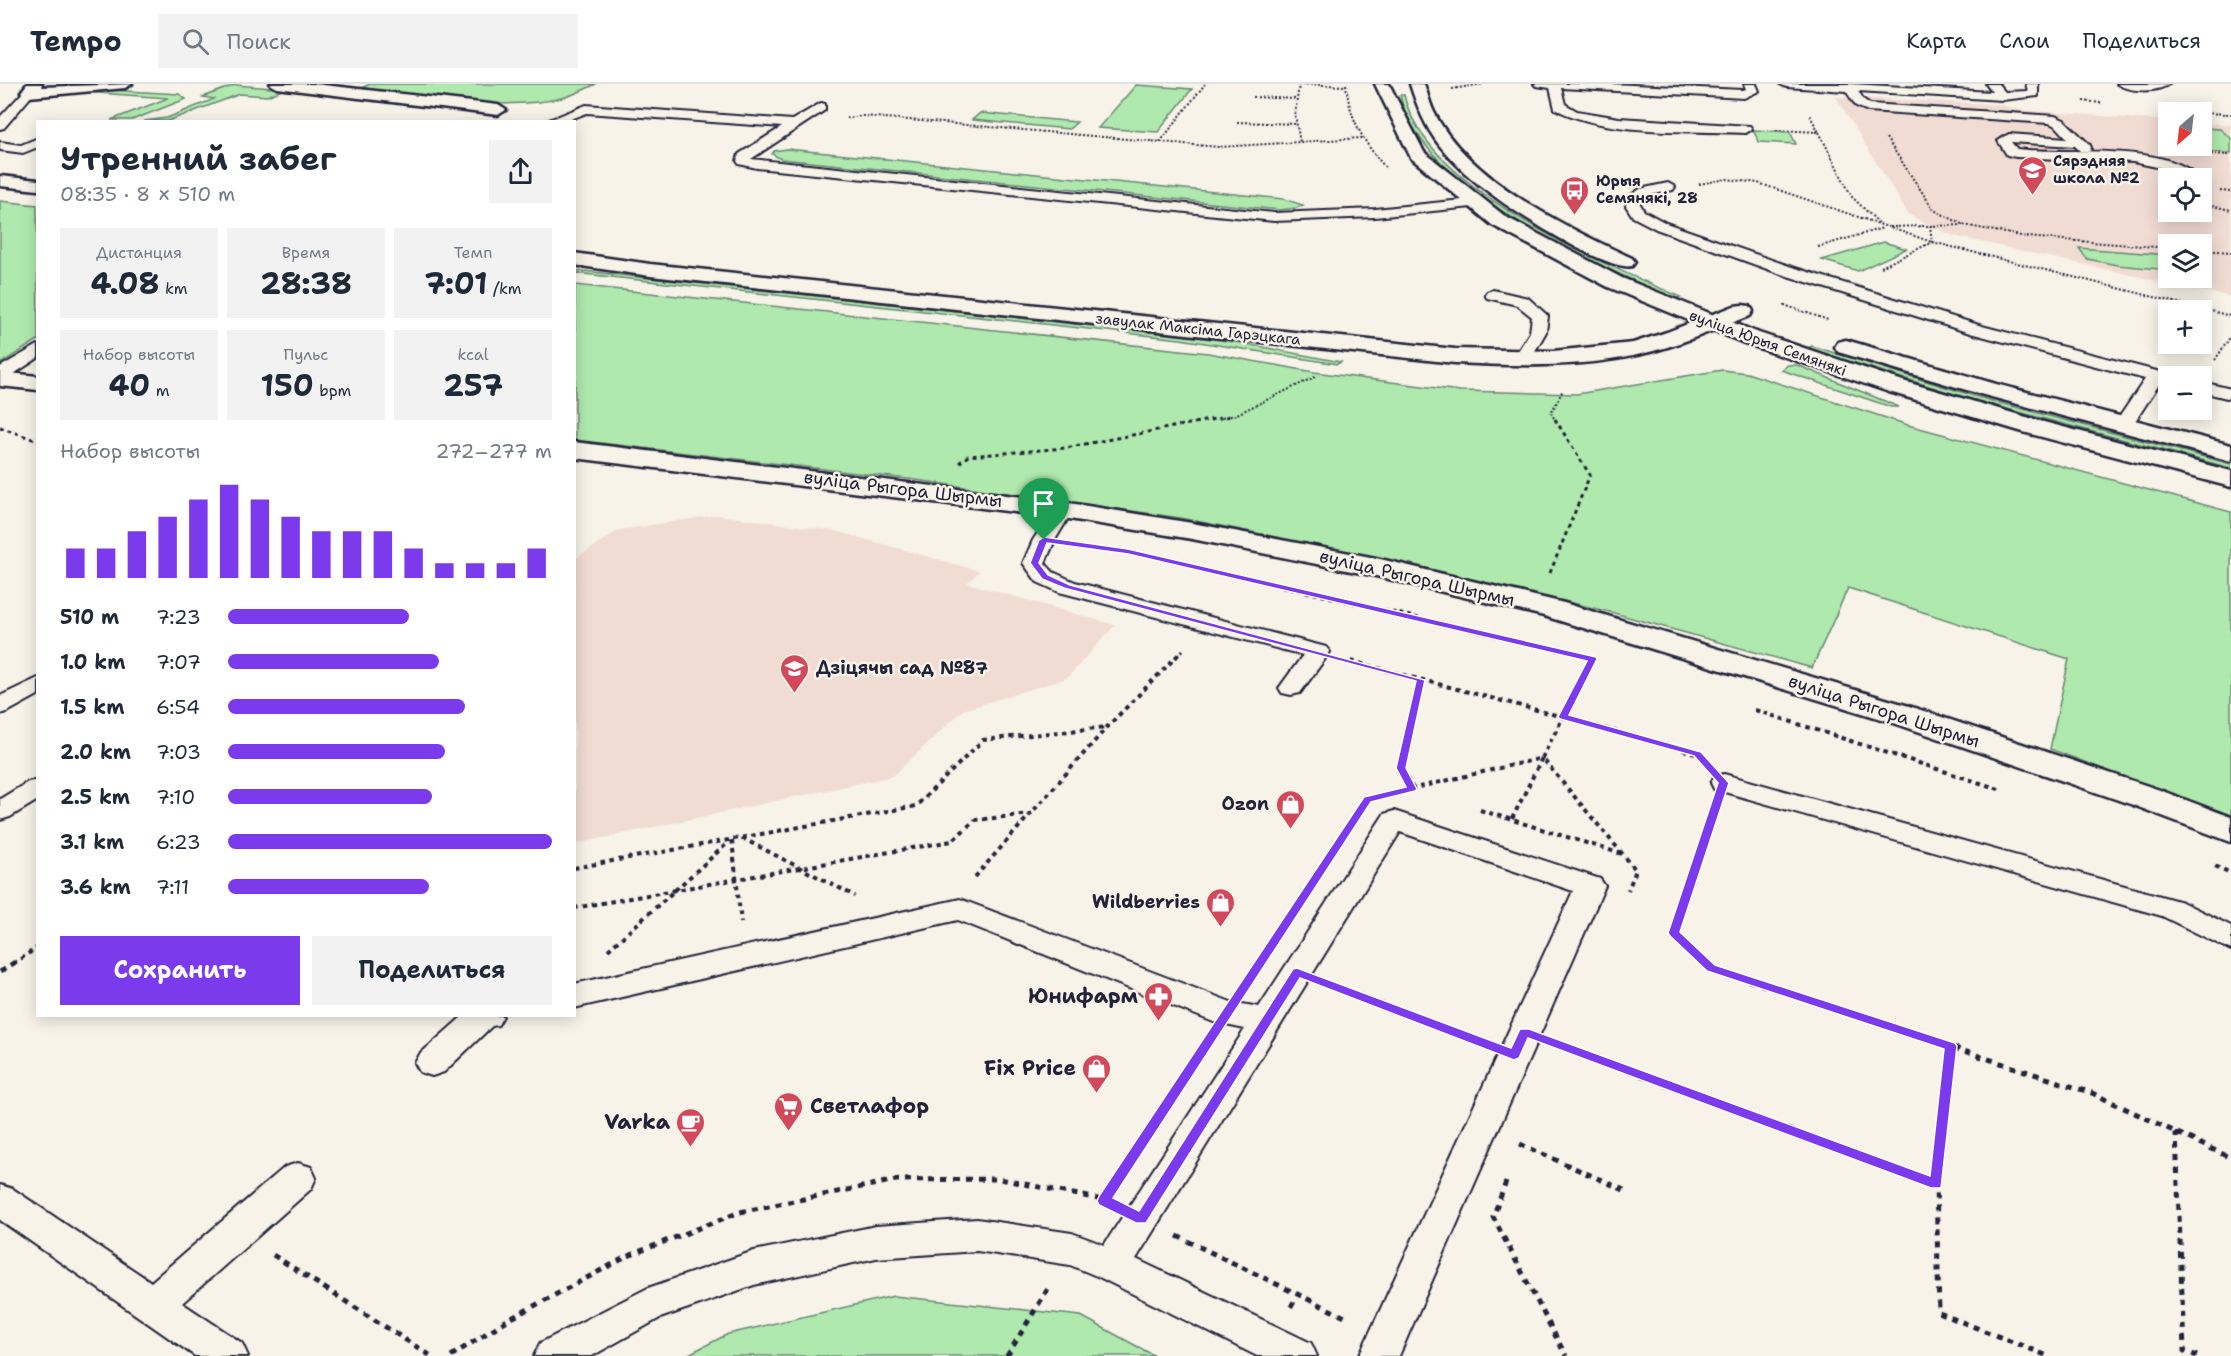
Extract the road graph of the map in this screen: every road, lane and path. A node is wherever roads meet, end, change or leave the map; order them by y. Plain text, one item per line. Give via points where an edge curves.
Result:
1 (125, 84) edge
2 (277, 84) edge
3 (1205, 84) edge
4 (1300, 84) edge
5 (1382, 84) edge
6 (1417, 84) edge
7 (1483, 84) edge
8 (1540, 84) edge
9 (1750, 84) edge
10 (1786, 84) edge
11 (1992, 84) edge
12 (2032, 84) edge
13 (2123, 84) edge
14 (2163, 84) edge
15 (1555, 85) edge
16 (1346, 86) dead end
17 (1656, 87) edge
18 (1849, 87) junction
19 (32, 88) edge
20 (1935, 88) edge
21 (1446, 90) dead end
22 (2001, 96) junction
23 (1253, 97) dead end
24 (1297, 99) junction
25 (821, 107) dead end
26 (498, 110) dead end
27 (1808, 112) dead end
28 (2212, 113) edge
29 (659, 114) junction
30 (2231, 114) edge
31 (555, 120) edge
32 (1237, 122) dead end
33 (5, 124) edge
34 (795, 124) junction
35 (1296, 124) junction
36 (639, 125) dead end
37 (1746, 129) joint
38 (1882, 131) dead end
39 (1819, 132) junction
40 (1362, 138) dead end
41 (1160, 142) junction
42 (1300, 142) junction
43 (2079, 142) junction
44 (36, 143) edge
45 (0, 146) edge
46 (2093, 157) junction
47 (2181, 168) edge
48 (0, 181) edge
49 (36, 185) edge
50 (1668, 187) joint
51 (1472, 203) junction
52 (2212, 206) edge
53 (2231, 210) edge
54 (1964, 225) junction
55 (1884, 227) junction
56 (2158, 247) edge
57 (2212, 251) edge
58 (2230, 253) edge
59 (576, 259) edge
60 (1763, 264) junction
61 (576, 265) edge
62 (650, 270) junction
63 (1642, 270) dead end
64 (1493, 295) dead end
65 (1742, 311) joint
66 (1713, 312) junction
67 (2231, 316) edge
68 (36, 351) edge
69 (1522, 359) junction
70 (1320, 374) dead end
71 (0, 377) edge
72 (2158, 377) edge
73 (36, 383) edge
74 (2158, 384) edge
75 (1563, 389) dead end
76 (2212, 389) edge
77 (2231, 394) edge
78 (2123, 425) junction
79 (0, 428) edge
80 (36, 440) edge
81 (576, 450) edge
82 (2231, 453) edge
83 (2231, 479) edge
84 (930, 492) junction
85 (1063, 510) junction
86 (1547, 579) dead end
87 (1253, 580) dead end
88 (1208, 624) junction
89 (1318, 652) junction
90 (1571, 654) dead end
91 (1582, 656) dead end
92 (1592, 659) junction
93 (1603, 662) dead end
94 (1421, 680) junction
95 (36, 686) edge
96 (1291, 688) dead end
97 (0, 706) edge
98 (1746, 707) dead end
99 (1563, 717) junction
100 (1108, 726) junction
101 (1542, 758) junction
102 (1724, 783) junction
103 (36, 789) edge
104 (1412, 789) junction
105 (1401, 791) dead end
106 (2004, 791) dead end
107 (1423, 792) dead end
108 (1478, 809) dead end
109 (0, 811) edge
110 (1031, 813) junction
111 (1512, 819) junction
112 (2231, 830) edge
113 (742, 838) junction
114 (732, 839) junction
115 (1623, 854) dead end
116 (2210, 864) dead end
117 (576, 868) edge
118 (801, 868) junction
119 (2231, 873) edge
120 (736, 880) junction
121 (970, 882) dead end
122 (674, 891) junction
123 (860, 898) dead end
124 (576, 909) edge
125 (742, 932) dead end
126 (2231, 939) edge
127 (36, 948) edge
128 (600, 957) dead end
129 (0, 972) edge
130 (1297, 972) junction
131 (576, 996) edge
132 (482, 1017) edge
133 (1267, 1020) junction
134 (1519, 1043) junction
135 (1951, 1046) junction
136 (432, 1063) dead end
137 (2176, 1132) junction
138 (1516, 1155) dead end
139 (2231, 1158) edge
140 (1509, 1176) dead end
141 (298, 1178) dead end
142 (1936, 1184) junction
143 (1624, 1190) dead end
144 (1111, 1191) dead end
145 (0, 1200) edge
146 (1104, 1201) junction
147 (1141, 1219) junction
148 (237, 1232) junction
149 (1113, 1265) junction
150 (154, 1304) junction
151 (1383, 1347) edge
152 (228, 1356) edge
153 (431, 1356) edge
154 (451, 1356) edge
155 (554, 1356) edge
156 (1297, 1356) edge
157 (1566, 1356) edge
158 (2048, 1356) edge
159 (2197, 1356) edge

1 - 19 street
2 - 26 street
3 - 41 path
4 - 16 path
4 - 24 path
5 - 51 street, вуліца Юрыя Семянякі via 1385,103 1402,138 1430,169
6 - 63 street via 1431,122 1469,167 1544,220
7 - 21 path
8 - 15 lane
9 - 17 lane via 1753,91 1744,94
10 - 18 lane
11 - 22 lane
12 - 22 lane via 2034,94
13 - 14 lane
15 - 17 lane
15 - 37 lane via 1559,106 1566,112 1587,117
18 - 20 lane
18 - 43 lane via 1860,103 1868,107 2052,120
19 - 33 lane
20 - 22 lane
23 - 24 path
24 - 35 path
25 - 34 lane
27 - 39 path
28 - 30 path
29 - 31 lane via 586,109
29 - 34 lane
29 - 36 lane
32 - 35 path
34 - 41 path via 863,116
34 - 51 lane via 744,156 744,161 1274,217 1375,213
35 - 42 path
37 - 39 path
38 - 54 path via 1934,210
39 - 55 path via 1852,197
40 - 42 path
41 - 42 path via 1219,147
43 - 46 lane
43 - 46 lane via 2009,138 2004,141 2012,152 2023,155
44 - 45 lane via 22,149
46 - 47 lane via 2168,163
48 - 49 street
50 - 55 path via 1677,190 1727,179 1750,181
50 - 60 lane via 1638,195 1632,201 1633,209 1661,226
51 - 66 street, вуліца Юрыя Семянякі via 1534,243 1578,265
52 - 53 path
54 - 55 path
54 - 56 path via 2026,237
55 - 60 path
55 - 67 path
57 - 58 path
59 - 62 street, завулак Максіма Гарэцкага
60 - 72 lane via 1965,326
61 - 62 street, завулак Максіма Гарэцкага
62 - 69 street, завулак Максіма Гарэцкага via 1455,356
64 - 69 lane via 1522,301 1540,316 1538,332
65 - 66 street, завулак Максіма Гарэцкага
65 - 78 street, вуліца Юрыя Семянякі via 1917,369
66 - 69 street, завулак Максіма Гарэцкага via 1635,349
66 - 83 street, вуліца Юрыя Семянякі via 1782,350 1897,387
68 - 71 lane
70 - 84 path via 1235,415 1065,448 968,456 933,482
71 - 73 street
74 - 78 lane
75 - 86 path via 1551,413 1590,475
76 - 77 lane
78 - 82 street, вуліца Юрыя Семянякі
79 - 80 path
81 - 84 street, вуліца Рыгора Шырмы
84 - 85 street, вуліца Рыгора Шырмы
85 - 88 lane via 1034,563 1045,577
85 - 112 street, вуліца Рыгора Шырмы via 1365,565 1553,609 1897,713
87 - 90 path
88 - 89 lane
88 - 100 path
89 - 94 path
89 - 96 lane
91 - 92 path
92 - 93 path
92 - 99 path
94 - 99 path
94 - 104 path via 1401,768
95 - 97 lane
98 - 106 path
99 - 101 path
99 - 102 path via 1698,754
100 - 110 path
100 - 113 path via 983,740 916,806
101 - 104 path
101 - 111 path
102 - 126 lane via 2172,909
102 - 135 path via 1674,933 1711,968
103 - 109 lane
104 - 105 path
104 - 107 path
108 - 111 path
110 - 118 path via 975,820 952,841
110 - 121 path
111 - 115 path
113 - 114 path
113 - 118 path
114 - 117 path
114 - 120 path
114 - 122 path
116 - 119 path
118 - 120 path
118 - 123 path
120 - 122 path
120 - 125 path
122 - 124 path
122 - 128 path
127 - 129 path
130 - 133 lane
130 - 134 path
130 - 134 lane via 1394,820 1590,886
131 - 133 lane via 960,909 1227,1014
132 - 136 lane
133 - 147 lane
134 - 142 path
134 - 151 lane
135 - 137 path via 2092,1092
135 - 142 path
137 - 139 path
137 - 159 path via 2184,1351
138 - 143 path via 1520,1144
140 - 157 path via 1494,1217
141 - 148 lane
142 - 158 path via 1940,1313
144 - 146 path
145 - 150 lane
146 - 147 path
146 - 154 path via 1000,1179 896,1180 740,1212 628,1256 504,1322
147 - 149 lane
147 - 151 path
148 - 150 lane
148 - 153 path
149 - 155 lane via 1072,1249 977,1235 876,1242 743,1271 648,1305
149 - 156 lane
150 - 152 lane

